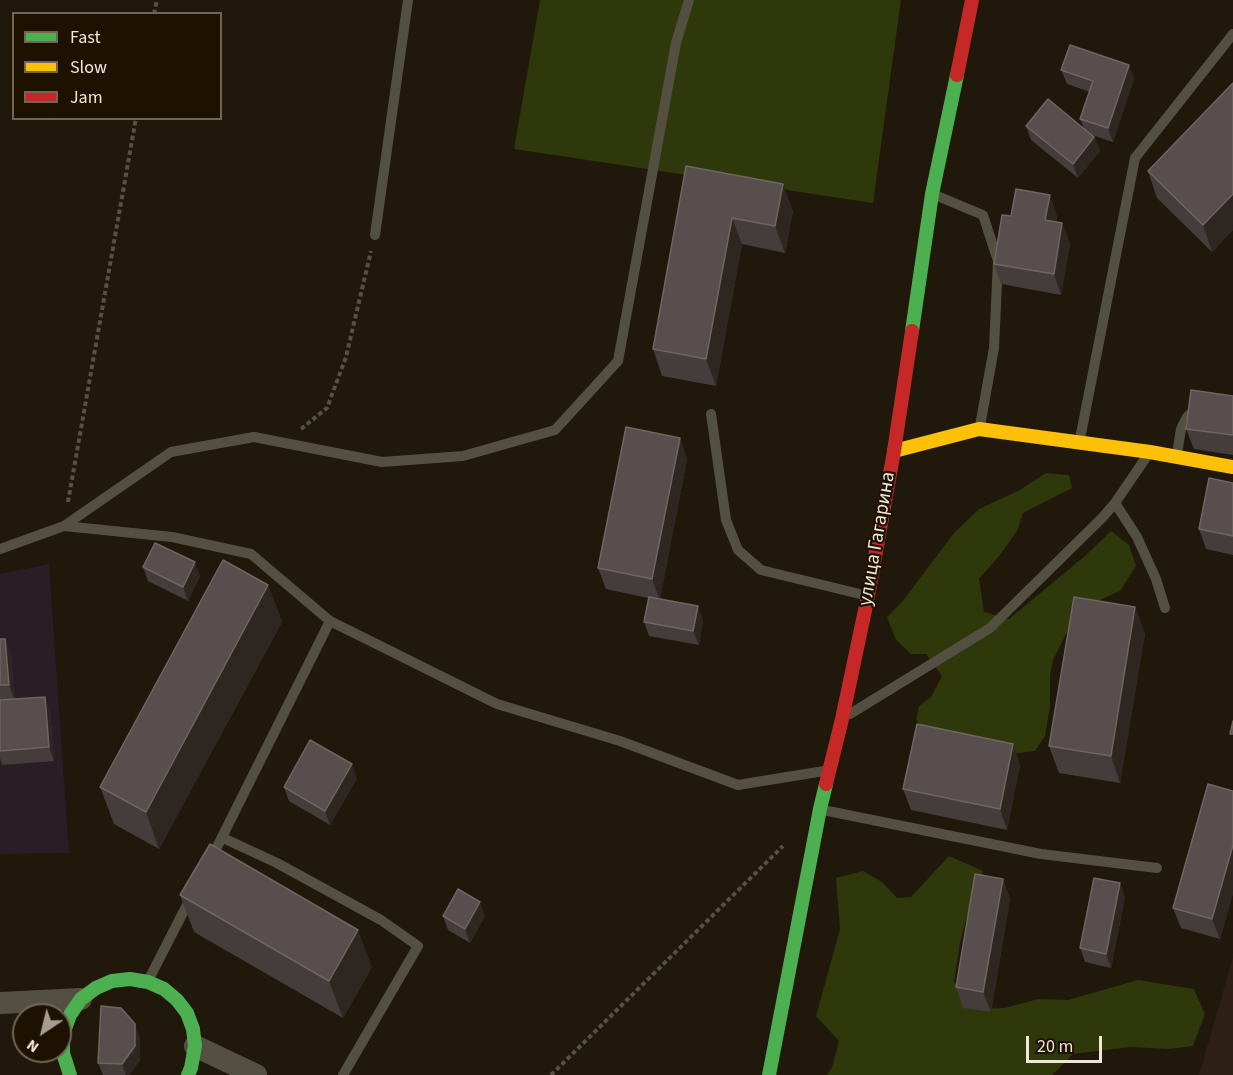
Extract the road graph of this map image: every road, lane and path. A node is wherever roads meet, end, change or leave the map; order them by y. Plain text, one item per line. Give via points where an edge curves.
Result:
1 (408, 0) edge
2 (689, 0) edge
3 (972, 0) edge
4 (1233, 34) edge
5 (136, 120) edge
6 (932, 194) junction
7 (375, 235) joint
8 (1207, 408) edge
9 (711, 414) dead end
10 (979, 429) junction
11 (285, 443) junction
12 (1080, 443) junction
13 (894, 451) junction
14 (1150, 452) junction
15 (1177, 457) junction
16 (1233, 467) edge
17 (1115, 503) junction
18 (64, 526) junction
19 (0, 549) edge
20 (868, 596) junction
21 (1165, 608) dead end
22 (330, 621) junction
23 (842, 719) junction
24 (830, 770) junction
25 (820, 809) junction
26 (223, 838) junction
27 (786, 843) dead end
28 (1157, 868) dead end
29 (206, 869) edge
30 (195, 890) edge
31 (148, 982) junction
32 (81, 999) junction
33 (0, 1003) edge
34 (195, 1046) junction
35 (70, 1075) edge
36 (188, 1075) edge
37 (256, 1075) edge
38 (343, 1075) edge
39 (551, 1075) edge
40 (769, 1075) edge

1 - 7 lane
2 - 11 lane via 676,43 618,361 555,430 463,456 382,462
3 - 6 main road, улица Гагарина
4 - 12 lane via 1135,158
5 - 18 path
6 - 10 lane via 983,215 998,261 994,348
6 - 13 main road, улица Гагарина
7 - 11 path via 346,357 327,408
8 - 15 lane via 1194,410 1187,417
9 - 20 lane via 726,520 738,550 761,570
10 - 12 main road
10 - 13 main road
11 - 18 lane via 254,437 171,452
12 - 14 main road
13 - 20 main road, улица Гагарина
14 - 15 main road
14 - 17 lane
15 - 16 main road
17 - 21 lane via 1137,537
17 - 23 lane via 990,628
18 - 19 lane
18 - 22 lane via 172,537 251,554
20 - 23 main road, улица Гагарина
22 - 24 lane via 497,704 620,741 738,785
22 - 26 lane
23 - 24 main road, улица Гагарина
24 - 25 main road, улица Гагарина
25 - 28 lane via 1041,854
25 - 40 main road, улица Гагарина
26 - 29 lane
26 - 38 lane via 381,920 418,946
27 - 39 path
30 - 31 lane
31 - 32 main road via 112,981
31 - 34 main road via 164,989 187,1013
32 - 33 street
32 - 35 main road via 63,1034 63,1053
34 - 36 main road
34 - 37 street

